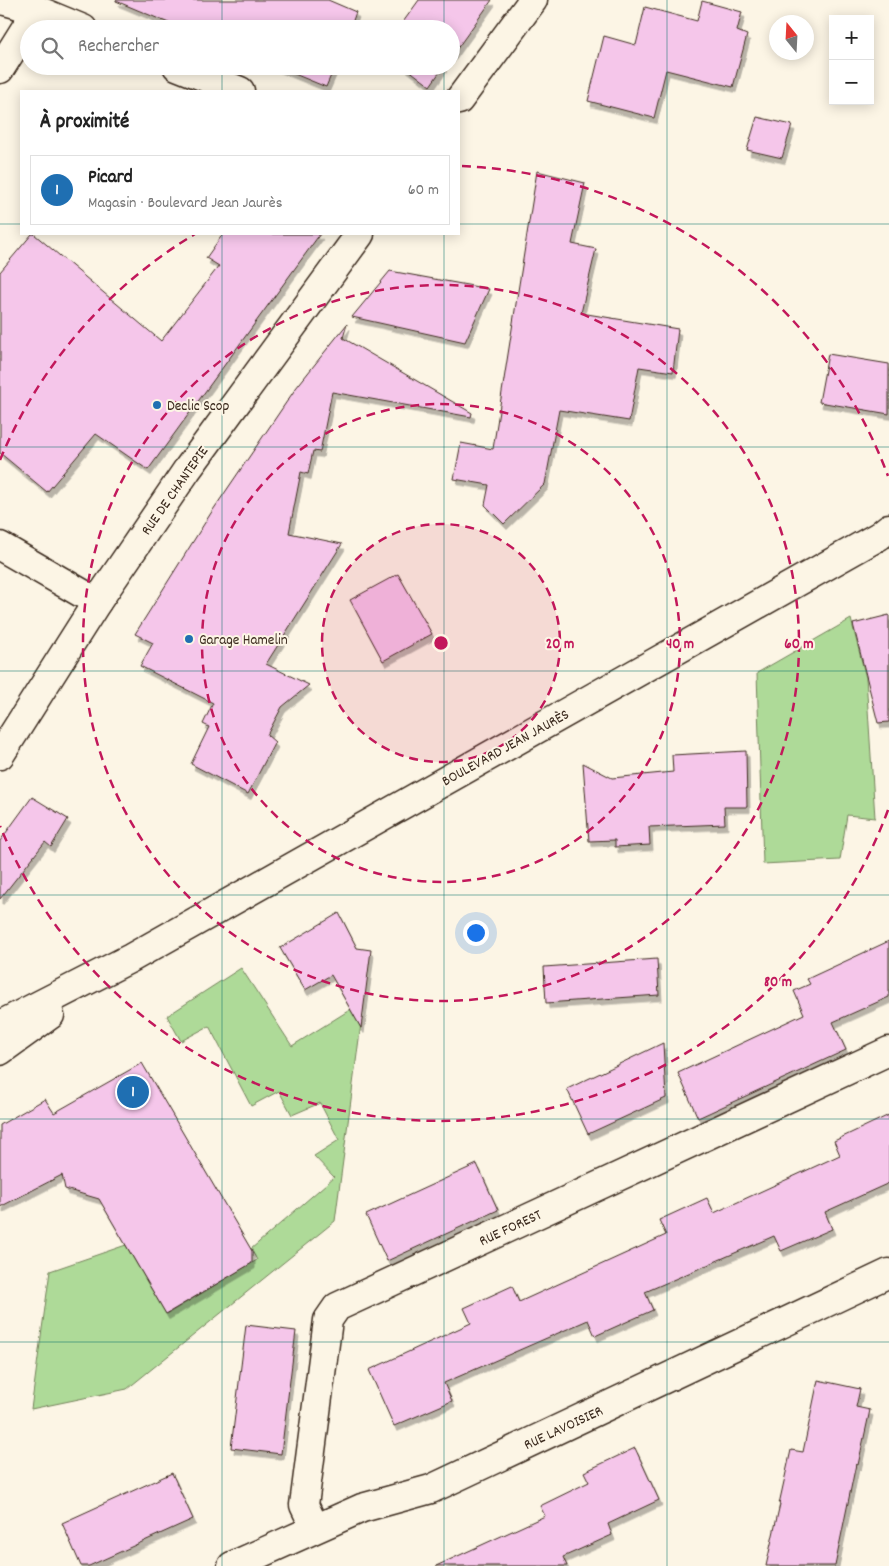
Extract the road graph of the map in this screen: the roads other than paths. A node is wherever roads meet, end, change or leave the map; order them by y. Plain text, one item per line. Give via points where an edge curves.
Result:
1 (2, 0) edge
2 (533, 0) edge
3 (37, 10) junction
4 (31, 20) edge
5 (61, 20) edge
6 (20, 37) edge
7 (0, 69) edge
8 (200, 75) edge
9 (237, 90) edge
10 (460, 99) edge
11 (359, 235) edge
12 (886, 533) edge
13 (0, 546) edge
14 (97, 602) junction
15 (0, 755) edge
16 (131, 958) junction
17 (0, 1026) edge
18 (0, 1051) edge
19 (889, 1051) edge
20 (889, 1273) edge
21 (314, 1528) junction
22 (232, 1566) edge

1 - 3 street
2 - 10 street
3 - 4 street
3 - 5 street
6 - 7 street
8 - 9 street
11 - 14 street, RUE DE CHANTEPIE via 187,470
12 - 16 street, BOULEVARD JEAN JAURÈS
13 - 14 street
14 - 15 street, RUE DE CHANTEPIE
16 - 17 street, BOULEVARD JEAN JAURÈS
16 - 18 street, BOULEVARD JEAN JAURÈS
19 - 21 street, RUE FOREST via 337,1307 328,1320 304,1506
20 - 21 street, RUE LAVOISIER via 431,1488 362,1508
21 - 22 street, RUE LAVOISIER

